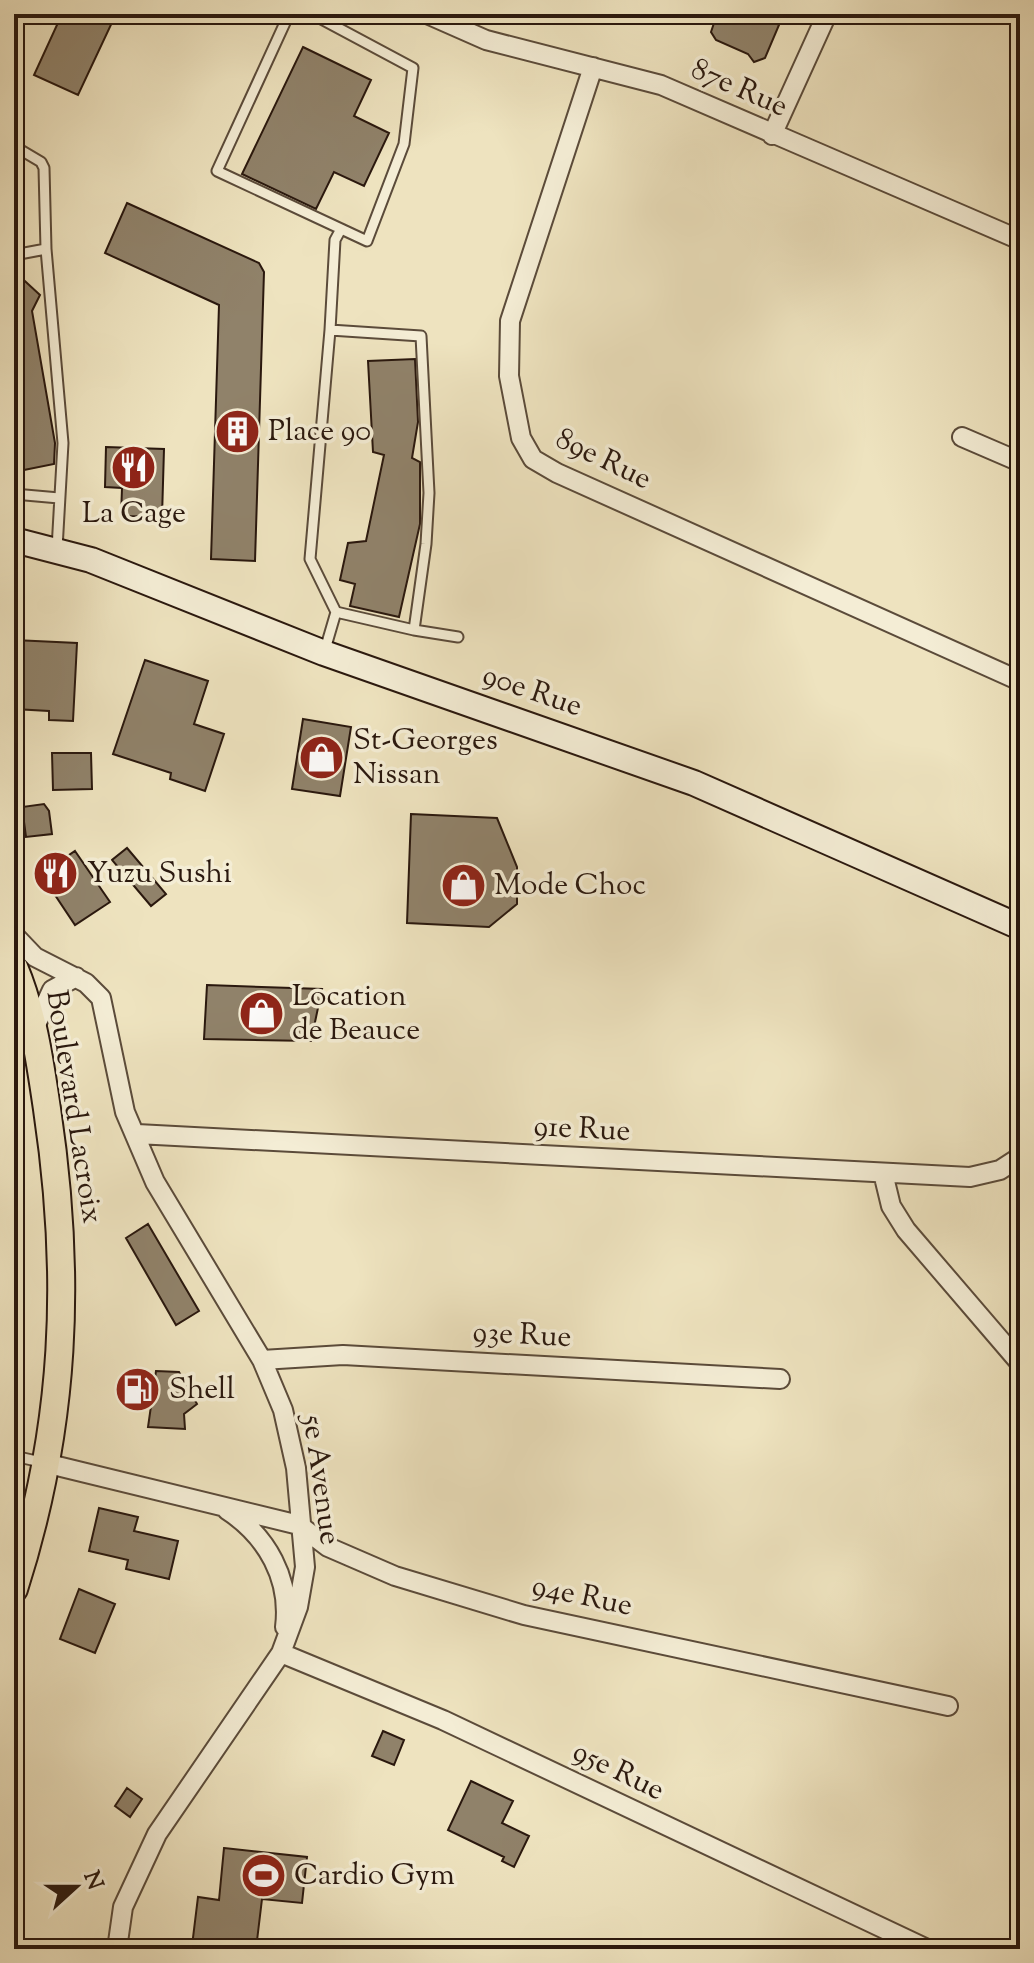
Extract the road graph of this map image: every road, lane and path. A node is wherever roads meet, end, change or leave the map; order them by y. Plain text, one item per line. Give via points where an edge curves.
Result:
1 (289, 14) edge
2 (312, 14) edge
3 (427, 14) edge
4 (827, 14) edge
5 (593, 67) junction
6 (772, 135) junction
7 (14, 146) edge
8 (341, 229) junction
9 (1020, 240) edge
10 (46, 249) junction
11 (14, 255) edge
12 (330, 330) junction
13 (962, 437) dead end
14 (1020, 462) edge
15 (14, 494) edge
16 (59, 498) junction
17 (14, 540) edge
18 (57, 549) junction
19 (336, 612) junction
20 (414, 630) junction
21 (458, 637) dead end
22 (324, 653) junction
23 (1020, 681) edge
24 (1020, 927) edge
25 (14, 935) edge
26 (14, 967) edge
27 (76, 977) junction
28 (34, 1029) junction
29 (137, 1134) junction
30 (1020, 1157) edge
31 (883, 1173) junction
32 (262, 1360) junction
33 (1020, 1363) edge
34 (780, 1379) dead end
35 (14, 1456) edge
36 (49, 1464) junction
37 (217, 1504) junction
38 (299, 1525) junction
39 (14, 1589) edge
40 (281, 1653) junction
41 (948, 1706) dead end
42 (117, 1949) edge
43 (927, 1949) edge

1 - 8 lane via 217,171
2 - 8 lane via 413,68 404,144 367,241
3 - 5 street, 87e Rue via 486,40
4 - 6 street
5 - 6 street, 87e Rue via 661,85
5 - 23 street, 89e Rue via 510,321 510,386 526,450 557,473
6 - 9 street, 87e Rue
7 - 10 lane via 44,168
8 - 12 lane via 335,240
10 - 11 lane
10 - 16 lane via 63,443
12 - 19 lane via 310,559
12 - 20 lane via 421,336 429,493
13 - 14 street
15 - 16 lane
16 - 18 lane
17 - 18 street, 90e Rue
18 - 22 street, 90e Rue
19 - 20 lane
19 - 22 lane
20 - 21 lane
22 - 24 street, 90e Rue via 694,783
25 - 27 street, 5e Avenue via 35,957
26 - 28 main road, Boulevard Lacroix
27 - 28 street via 52,990
27 - 29 street, 5e Avenue via 101,998 116,1081
28 - 36 main road, Boulevard Lacroix via 63,1238 61,1340
29 - 31 street, 91e Rue
29 - 32 street, 5e Avenue via 155,1182
30 - 31 street, 91e Rue via 986,1176
31 - 33 street via 891,1206 906,1230
32 - 34 street, 93e Rue via 343,1355
32 - 38 street, 5e Avenue via 283,1410 296,1468
35 - 36 lane
36 - 37 street, 94e Rue
36 - 39 main road, Boulevard Lacroix
37 - 38 street, 94e Rue
37 - 40 street, 94e Rue via 255,1533 275,1565 286,1612
38 - 40 street, 5e Avenue via 305,1567 298,1607
38 - 41 street, 94e Rue via 328,1547 395,1576 524,1615
40 - 42 street, 5e Avenue via 157,1834 123,1907
40 - 43 street, 95e Rue via 443,1720

